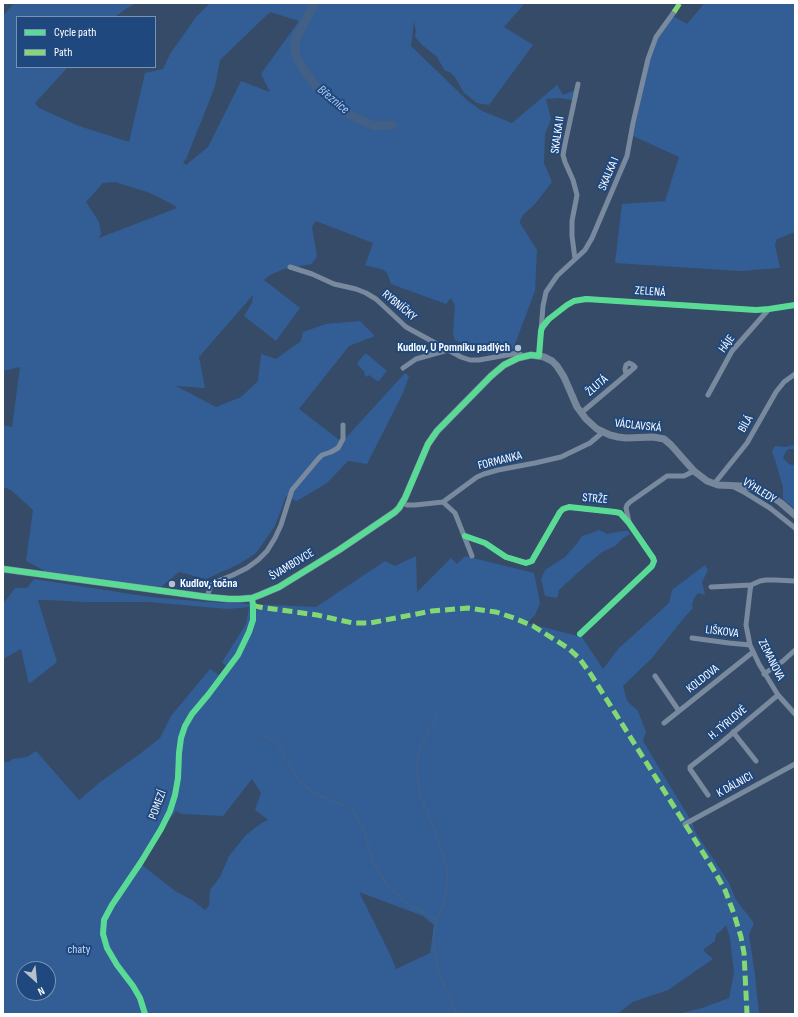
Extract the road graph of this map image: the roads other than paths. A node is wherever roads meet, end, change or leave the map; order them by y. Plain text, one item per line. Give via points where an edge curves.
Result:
1 (674, 12) dead end
2 (578, 84) dead end
3 (575, 259) junction
4 (290, 267) dead end
5 (795, 305) edge
6 (769, 309) junction
7 (541, 331) junction
8 (448, 350) junction
9 (523, 356) junction
10 (539, 356) junction
11 (403, 368) dead end
12 (626, 374) dead end
13 (795, 374) edge
14 (708, 395) dead end
15 (581, 413) junction
16 (342, 425) dead end
17 (603, 432) junction
18 (694, 471) junction
19 (714, 484) junction
20 (732, 486) junction
21 (442, 502) junction
22 (402, 503) junction
23 (795, 515) edge
24 (629, 523) junction
25 (795, 528) edge
26 (465, 536) junction
27 (472, 556) dead end
28 (3, 569) edge
29 (795, 581) edge
30 (751, 585) junction
31 (711, 587) dead end
32 (207, 597) junction
33 (252, 598) junction
34 (580, 634) dead end
35 (692, 638) dead end
36 (750, 645) junction
37 (794, 651) dead end
38 (753, 652) junction
39 (764, 674) junction
40 (654, 676) dead end
41 (778, 695) junction
42 (679, 711) junction
43 (795, 714) edge
44 (664, 723) dead end
45 (733, 732) junction
46 (756, 761) dead end
47 (795, 764) edge
48 (708, 795) dead end
49 (685, 824) dead end
50 (144, 1014) edge

1 - 3 street, SKALKA I via 656,37 648,58 628,156 592,238 585,250
2 - 3 street, SKALKA II via 564,155 577,195 572,221
3 - 7 street, SKALKA I via 557,276 546,292
4 - 8 street, RYBNÍČKY via 366,293 406,327
5 - 6 street, ZELENÁ
6 - 7 street, ZELENÁ via 586,299 566,305 546,322
6 - 14 street, HÁJE via 732,351
7 - 10 street
8 - 9 street, RYBNÍČKY via 470,360 518,352
8 - 11 street via 416,359
9 - 10 street
9 - 22 street, ŠVAMBOVCE via 504,365 491,376 435,434 428,444
10 - 15 street, VÁCLAVSKÁ via 557,366
12 - 15 street, ŽLUTÁ
13 - 19 street, BÍLÁ via 776,392 747,443
15 - 17 street, VÁCLAVSKÁ
16 - 32 street via 344,431 338,448 322,455 292,490 281,525 267,550 247,568 211,585
17 - 18 street, VÁCLAVSKÁ via 626,438 664,439
17 - 21 street, FORMANKA via 561,457 477,477
18 - 19 street, VÁCLAVSKÁ
18 - 24 street via 684,476 667,476 630,502 626,508
19 - 20 street, VÁCLAVSKÁ
20 - 23 street, VÁCLAVSKÁ via 747,486 764,491
20 - 25 street, VÝHLEDY via 770,508
21 - 22 street, FORMANKA via 415,505
21 - 26 street via 455,514
22 - 33 street, ŠVAMBOVCE via 391,516 312,567 279,587
24 - 26 street, STRŽE via 616,512 566,508 560,512 532,561 526,563 506,557 485,543
24 - 34 street, STRŽE via 653,558 652,566
26 - 27 street
28 - 32 street, ŠVAMBOVCE
29 - 30 street via 766,580
30 - 31 street
30 - 36 street, ZEMANOVA via 746,625
32 - 33 street, ŠVAMBOVCE
33 - 50 street, POMEZÍ via 253,620 238,655 185,726 181,738 175,795 170,811 104,920 103,934 107,948 140,998
35 - 36 street, LIŠKOVA
36 - 38 street, ZEMANOVA
37 - 39 street
38 - 39 street, ZEMANOVA
38 - 42 street, KOLDOVA
39 - 41 street, ZEMANOVA
40 - 42 street
41 - 43 street, ZEMANOVA
41 - 45 street, H. TÝRLOVÉ
42 - 44 street, KOLDOVA
45 - 46 street
45 - 48 street, H. TÝRLOVÉ via 690,766
47 - 49 street, K DÁLNICI

